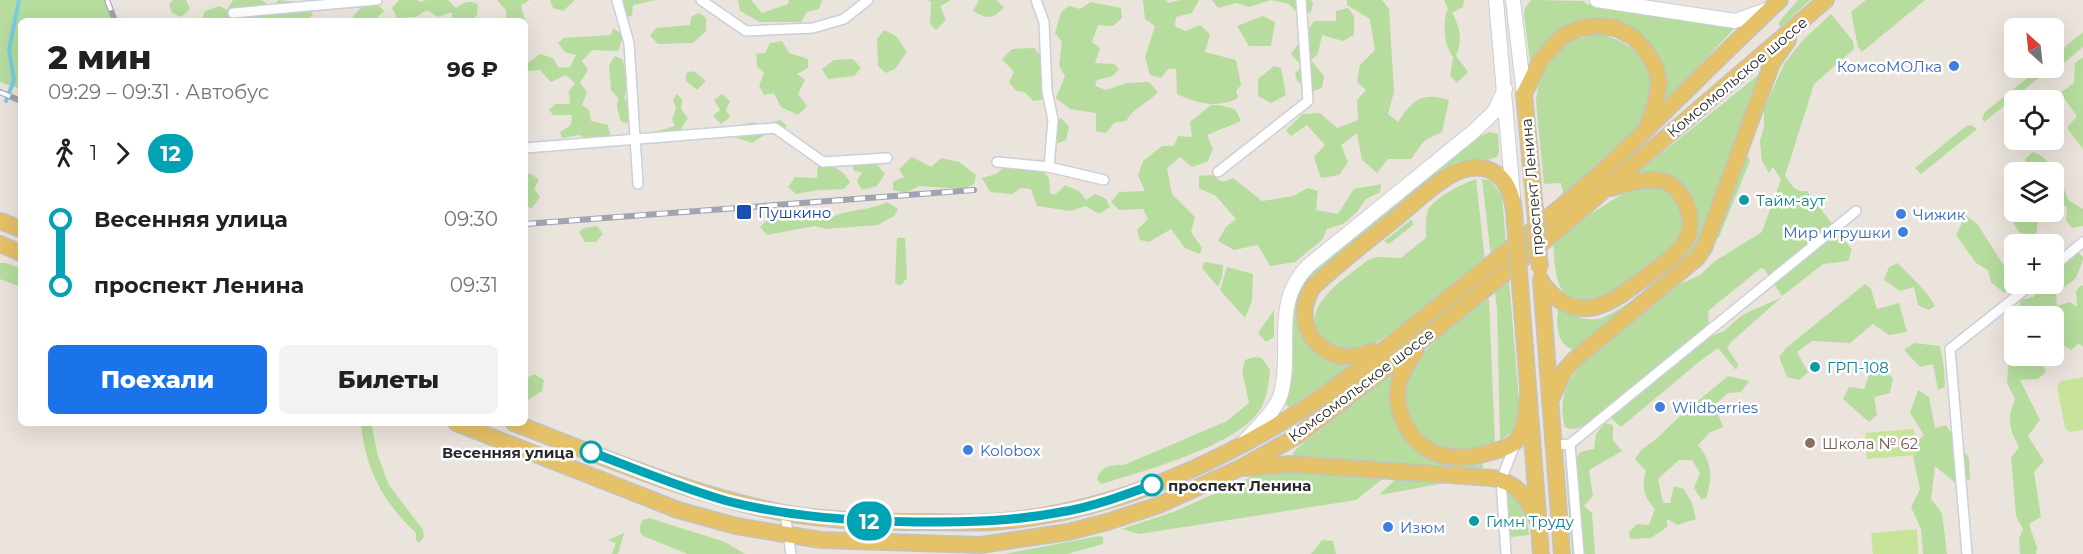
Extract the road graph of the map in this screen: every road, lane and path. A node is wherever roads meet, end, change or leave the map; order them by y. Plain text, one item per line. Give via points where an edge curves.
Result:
1 (377, 0) edge
2 (617, 0) edge
3 (701, 0) edge
4 (868, 0) edge
5 (1036, 0) edge
6 (1301, 0) edge
7 (1496, 0) edge
8 (1513, 0) edge
9 (1598, 0) edge
10 (1826, 0) edge
11 (1775, 4) edge
12 (233, 13) dead end
13 (1796, 27) junction
14 (1505, 89) junction
15 (1524, 94) junction
16 (1647, 127) junction
17 (636, 140) junction
18 (528, 148) edge
19 (887, 158) dead end
20 (997, 162) dead end
21 (1049, 167) junction
22 (1218, 172) dead end
23 (1104, 180) dead end
24 (638, 184) dead end
25 (1606, 189) junction
26 (1512, 196) junction
27 (1856, 211) dead end
28 (0, 221) edge
29 (18, 228) edge
30 (2083, 242) edge
31 (0, 244) edge
32 (18, 252) edge
33 (2064, 258) edge
34 (1540, 275) junction
35 (2019, 294) edge
36 (1401, 336) junction
37 (1425, 338) junction
38 (1528, 395) junction
39 (1550, 401) junction
40 (464, 426) edge
41 (522, 426) edge
42 (1516, 441) junction
43 (1243, 444) junction
44 (1570, 444) junction
45 (1553, 445) junction
46 (1240, 468) junction
47 (1501, 480) junction
48 (785, 513) junction
49 (1538, 521) junction
50 (787, 535) junction
51 (791, 554) edge
52 (1506, 554) edge
53 (1541, 554) edge
54 (1562, 554) edge
55 (1579, 554) edge
56 (1967, 554) edge

1 - 12 street
2 - 17 street via 629,43
3 - 4 street via 746,31 813,28 844,19
5 - 21 street via 1044,22 1047,90 1053,120
6 - 22 street via 1308,101
7 - 14 main road, проспект Ленина
8 - 15 main road, проспект Ленина
9 - 11 main road via 1735,21
10 - 13 main road, Комсомольское шоссе
11 - 16 main road, Комсомольское шоссе
13 - 25 main road, Комсомольское шоссе
13 - 39 main road via 1772,63 1701,253 1574,360
14 - 26 main road, проспект Ленина
14 - 43 main road via 1495,111 1473,132 1298,277 1286,305 1282,391 1275,406
15 - 16 main road via 1542,58 1563,36 1581,28 1616,28 1633,37 1656,68 1659,82
15 - 34 main road, проспект Ленина, bridge
16 - 36 main road, Комсомольское шоссе via 1549,216
17 - 18 street
17 - 19 street via 775,128 823,162
17 - 24 street
20 - 21 street
21 - 23 street
25 - 34 main road via 1640,180 1660,180 1674,188 1685,201 1691,220 1688,236 1678,253 1618,298 1604,306 1586,309 1549,292
25 - 37 main road, Комсомольское шоссе
26 - 36 main road via 1500,175 1489,169 1450,175 1327,274 1312,288 1305,304 1308,328 1316,341 1337,356 1361,357
26 - 38 main road, проспект Ленина, bridge
27 - 44 street
28 - 29 main road
30 - 33 street
31 - 32 main road
34 - 39 main road, проспект Ленина
35 - 56 street via 1950,349
36 - 43 main road, Комсомольское шоссе via 1308,405
37 - 42 main road via 1403,369 1398,388 1400,412 1417,442 1444,457 1465,458
37 - 46 main road, Комсомольское шоссе via 1297,436
38 - 42 main road via 1522,430
38 - 49 main road, проспект Ленина
39 - 45 main road, проспект Ленина
40 - 50 main road, Комсомольское шоссе via 678,510
41 - 48 main road, Комсомольское шоссе via 689,489
42 - 47 street
43 - 48 main road, Комсомольское шоссе via 1102,502 1005,521 876,522
44 - 45 street
44 - 55 street
45 - 54 main road, проспект Ленина
46 - 47 main road via 1290,464
46 - 50 main road, Комсомольское шоссе via 1159,505 1107,522 981,545 821,540
47 - 49 main road via 1526,495
47 - 52 street
48 - 50 street
49 - 53 main road, проспект Ленина
50 - 51 street

